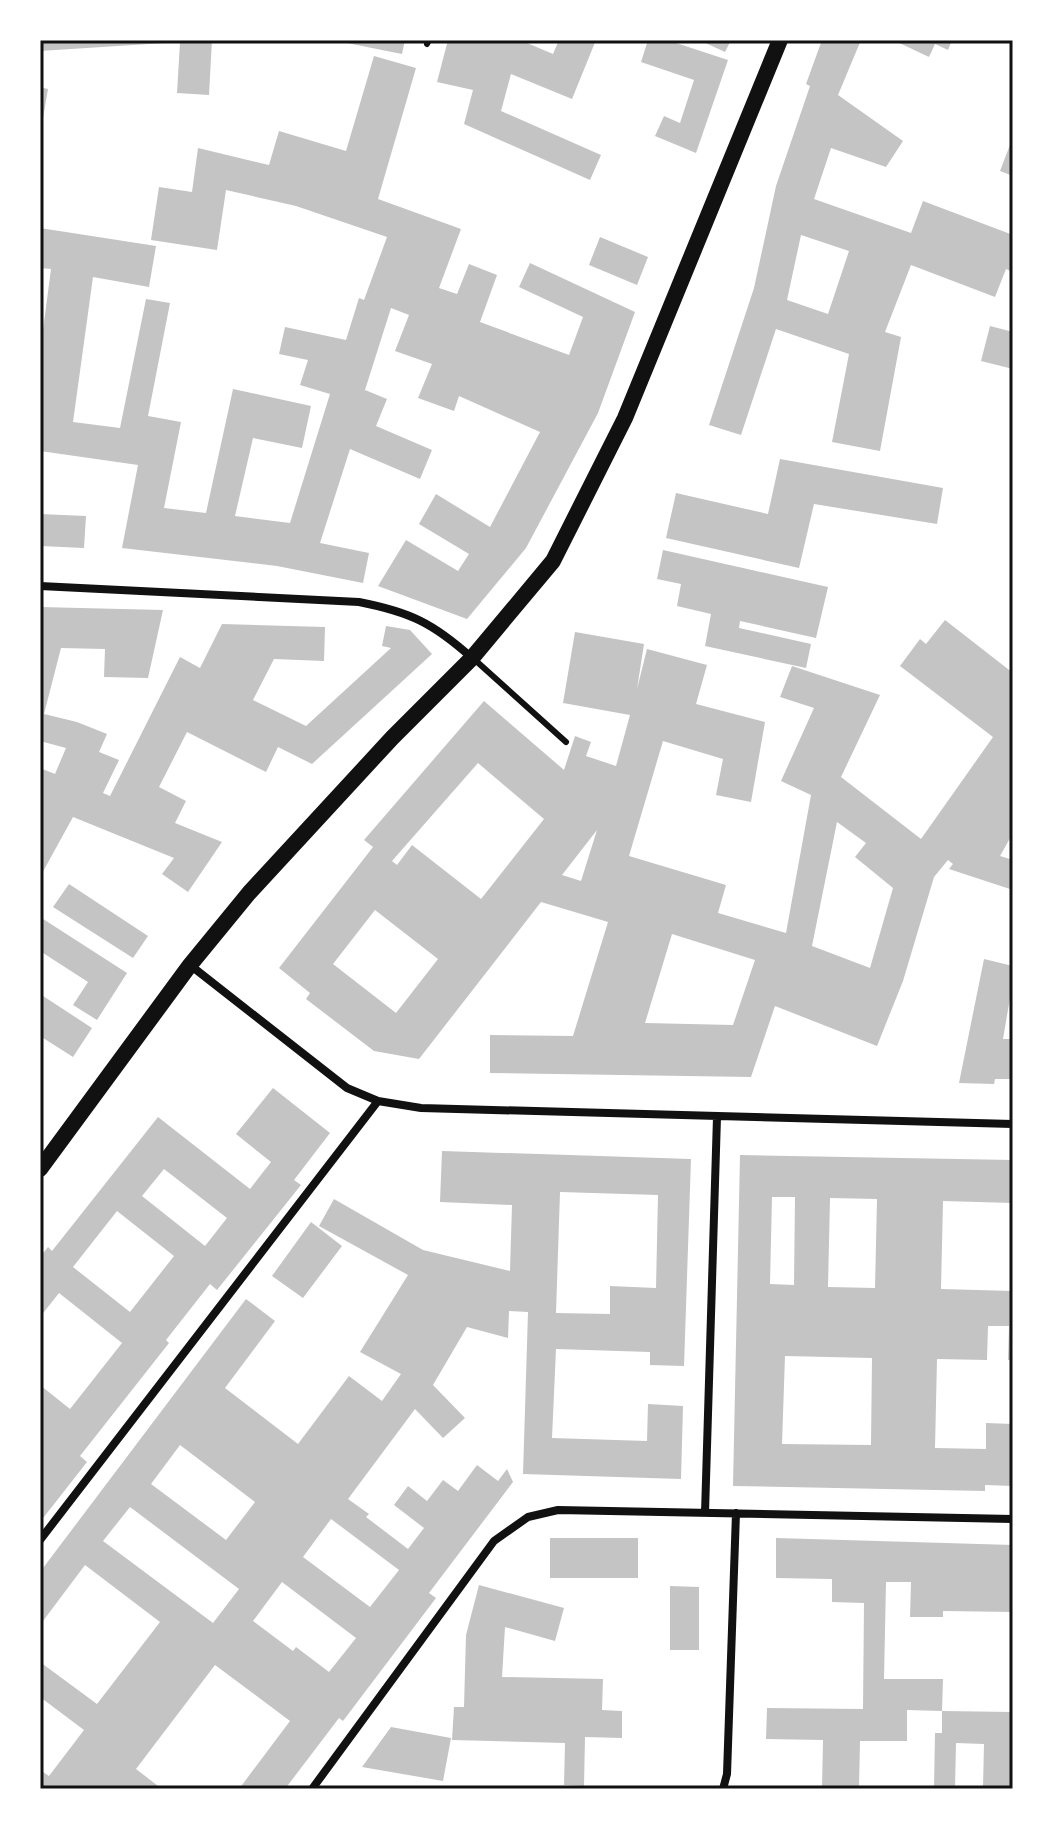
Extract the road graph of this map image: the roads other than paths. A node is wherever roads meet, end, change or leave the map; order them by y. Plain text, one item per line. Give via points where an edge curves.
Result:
1 (780, 40) edge
2 (40, 586) edge
3 (472, 658) junction
4 (566, 742) dead end
5 (190, 965) junction
6 (378, 1101) junction
7 (717, 1117) junction
8 (1013, 1124) edge
9 (40, 1169) edge
10 (705, 1513) junction
11 (736, 1513) junction
12 (1013, 1519) edge
13 (40, 1540) edge
14 (312, 1789) edge
15 (723, 1789) edge

1 - 3 main road via 625,418 553,561
2 - 3 street via 359,602 397,610 443,632
3 - 4 lane
3 - 5 main road via 392,738
5 - 6 street via 347,1088
5 - 9 main road
6 - 7 street via 421,1108
6 - 13 street
7 - 8 street
7 - 10 street
10 - 11 street
10 - 14 street via 558,1510 528,1517 494,1541
11 - 12 street
11 - 15 street

